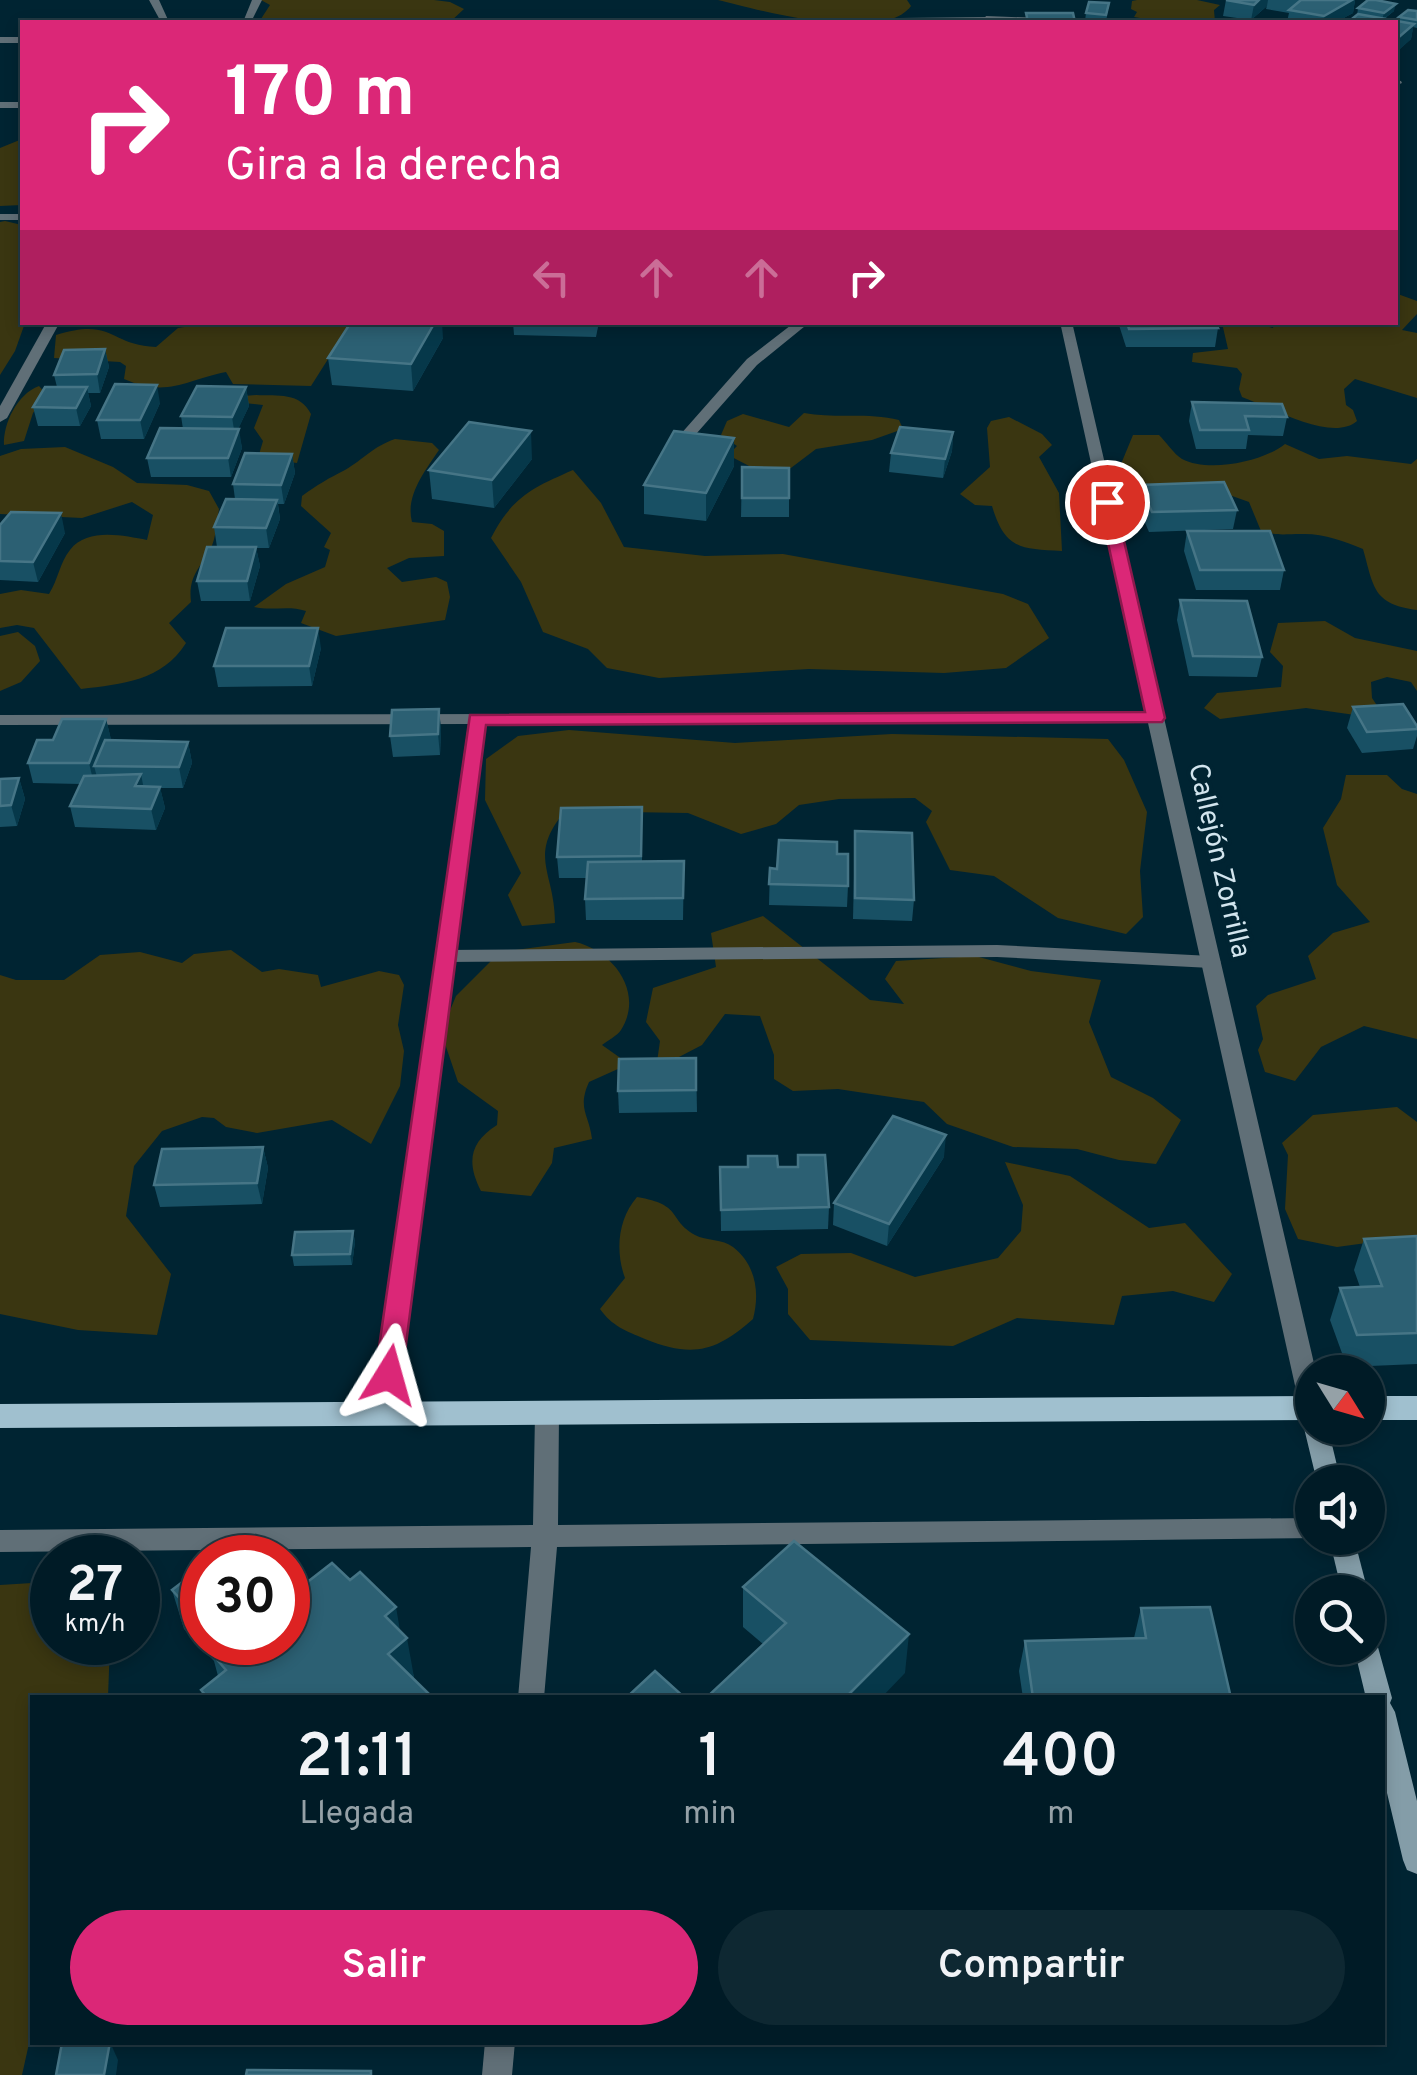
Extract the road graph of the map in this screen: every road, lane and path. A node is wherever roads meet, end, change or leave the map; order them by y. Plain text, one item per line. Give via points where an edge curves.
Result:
1 (52, 325) edge
2 (800, 325) edge
3 (1067, 325) edge
4 (0, 418) edge
5 (684, 439) edge
6 (1156, 718) junction
7 (477, 719) junction
8 (0, 720) edge
9 (445, 956) junction
10 (1211, 962) junction
11 (1300, 1355) edge
12 (1385, 1408) edge
13 (1417, 1408) edge
14 (1295, 1409) edge
15 (384, 1413) junction
16 (548, 1414) junction
17 (0, 1416) edge
18 (1295, 1528) edge
19 (545, 1534) junction
20 (0, 1541) edge
21 (1372, 1665) edge
22 (530, 1695) edge
23 (1378, 1695) edge
24 (1385, 1725) edge
25 (1417, 1860) edge
26 (500, 2045) edge
27 (497, 2075) edge

1 - 4 street
2 - 5 street via 752,362
3 - 6 street, Callejón Zorrilla
6 - 7 street
6 - 10 street, Callejón Zorrilla
7 - 8 street
7 - 9 street
9 - 10 street via 996,951
9 - 15 street
10 - 11 street, Callejón Zorrilla
12 - 13 main road
14 - 16 main road
15 - 16 main road
15 - 17 main road
16 - 19 street
18 - 19 street
19 - 20 street
19 - 22 street
21 - 23 street
24 - 25 street
26 - 27 street

